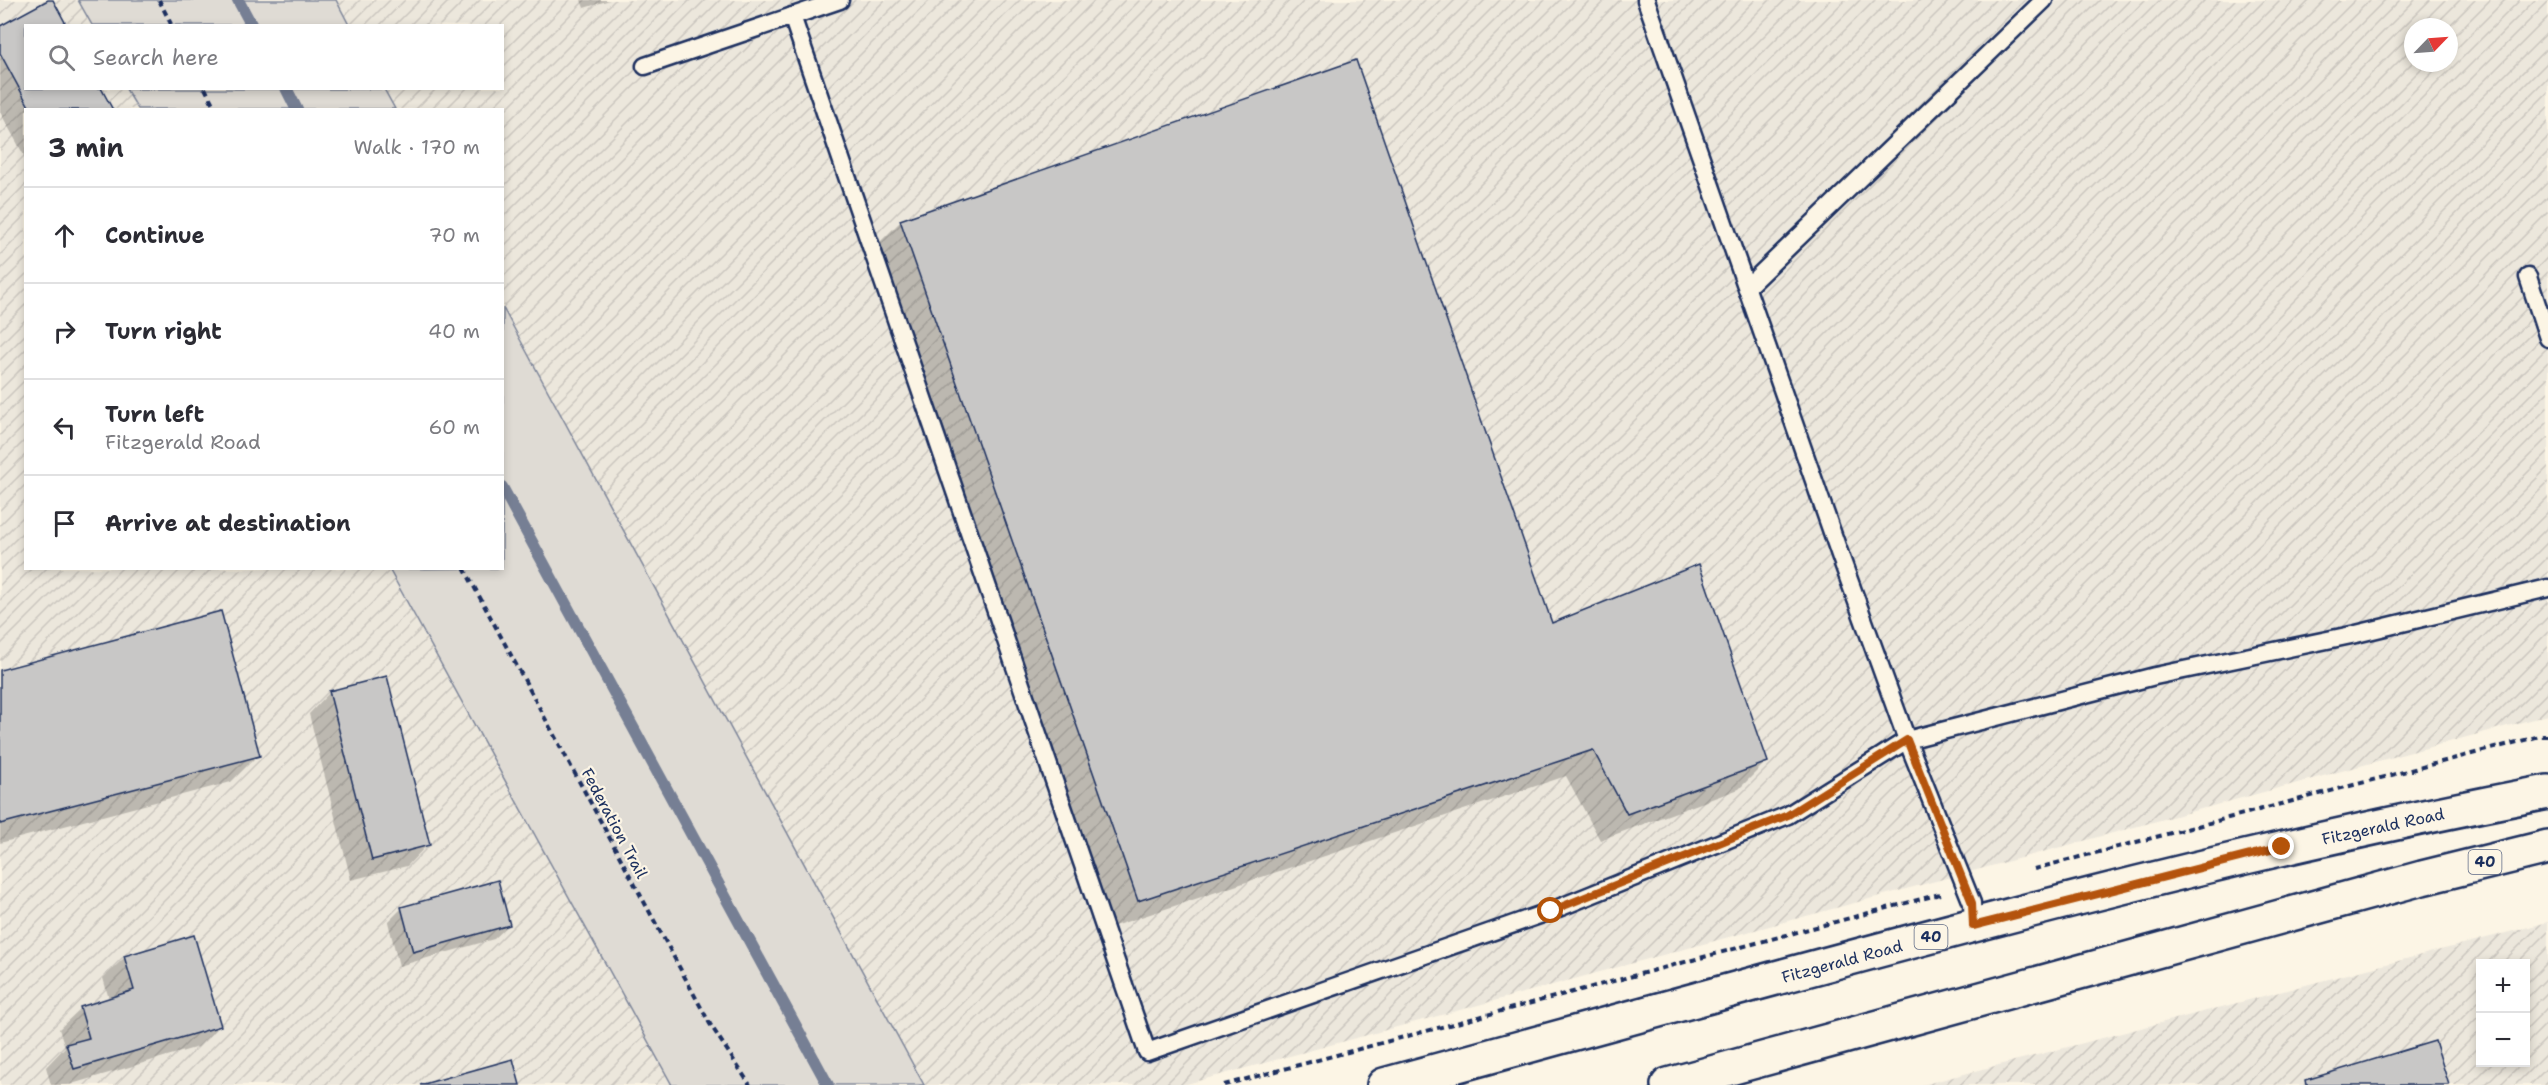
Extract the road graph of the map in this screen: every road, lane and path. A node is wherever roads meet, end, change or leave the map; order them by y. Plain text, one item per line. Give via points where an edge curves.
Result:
1 (159, 0) edge
2 (840, 0) edge
3 (1646, 0) edge
4 (2044, 0) edge
5 (792, 16) junction
6 (171, 24) edge
7 (645, 66) dead end
8 (206, 90) edge
9 (215, 108) edge
10 (2528, 277) dead end
11 (1747, 287) junction
12 (2548, 338) edge
13 (465, 570) edge
14 (2548, 588) edge
15 (1907, 740) junction
16 (2548, 792) edge
17 (2548, 847) edge
18 (1973, 926) junction
19 (750, 1085) edge
20 (1384, 1085) edge
21 (1668, 1085) edge

1 - 6 path
2 - 5 lane
3 - 11 lane
4 - 11 lane
5 - 7 lane
5 - 15 lane via 1147,1052 1551,911 1788,815
8 - 9 path
10 - 12 lane
11 - 15 lane
13 - 19 path, Federation Trail via 710,1023
14 - 15 lane via 2155,676
15 - 18 lane via 1972,903
16 - 18 main road, Fitzgerald Road / 40 via 2282,847
17 - 21 main road, 40
18 - 20 main road, Fitzgerald Road / 40

